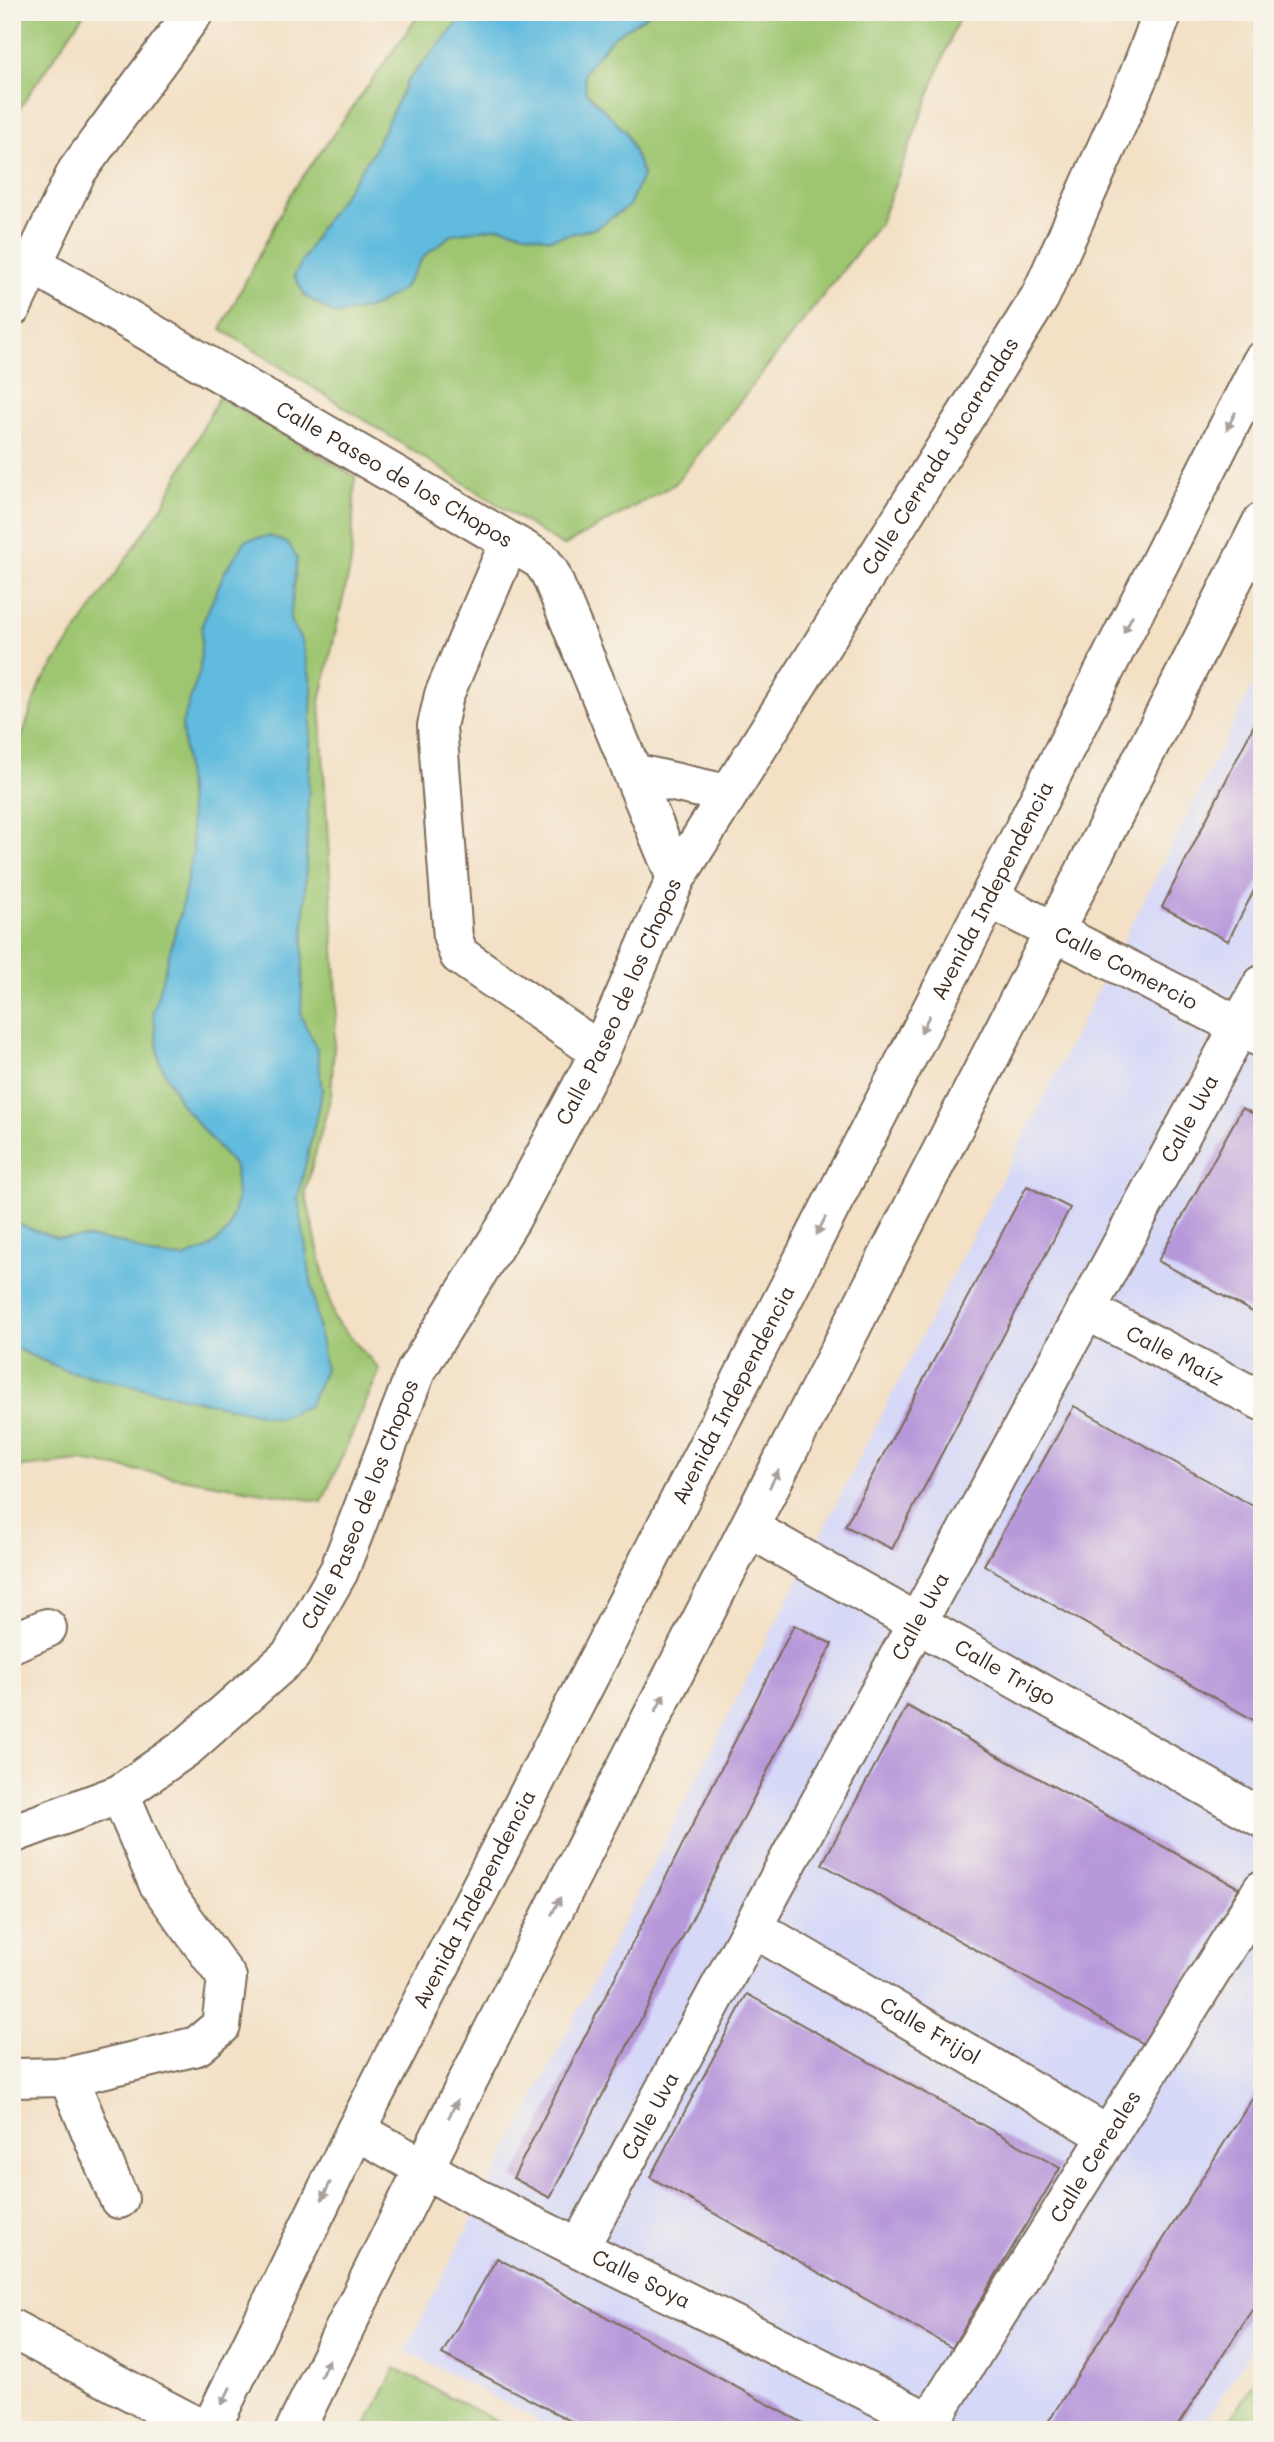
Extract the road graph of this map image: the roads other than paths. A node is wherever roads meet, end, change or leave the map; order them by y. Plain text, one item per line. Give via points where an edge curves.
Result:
1 (194, 12) edge
2 (1163, 12) edge
3 (33, 264) junction
4 (12, 307) edge
5 (1262, 360) edge
6 (1262, 522) edge
7 (509, 543) junction
8 (632, 773) junction
9 (727, 794) junction
10 (676, 878) junction
11 (989, 898) junction
12 (1056, 933) junction
13 (1262, 985) edge
14 (1251, 1032) edge
15 (600, 1052) junction
16 (1086, 1310) junction
17 (1262, 1401) edge
18 (749, 1528) junction
19 (917, 1622) junction
20 (47, 1628) dead end
21 (12, 1643) edge
22 (120, 1794) junction
23 (1262, 1818) edge
24 (12, 1835) edge
25 (1262, 1890) edge
26 (752, 1927) junction
27 (68, 2077) junction
28 (12, 2078) edge
29 (356, 2130) junction
30 (1109, 2136) junction
31 (422, 2170) junction
32 (119, 2199) dead end
33 (579, 2248) junction
34 (12, 2329) edge
35 (930, 2422) joint
36 (204, 2430) edge
37 (210, 2430) edge
38 (295, 2430) edge

1 - 3 street via 77,171
2 - 9 street, Calle Cerrada Jacarandas via 1040,297
3 - 4 street
3 - 7 street, Calle Paseo de los Chopos
5 -> 11 street, Avenida Independencia
6 - 12 street
7 - 8 street, Calle Paseo de los Chopos via 541,561 550,573
7 - 15 street via 444,695 437,726 453,938 459,955
8 - 9 street
8 - 10 street, Calle Paseo de los Chopos
9 - 10 street, Calle Cerrada Jacarandas
10 - 15 street, Calle Paseo de los Chopos
11 - 12 street, Calle Comercio
11 -> 29 street, Avenida Independencia
12 - 14 street, Calle Comercio
18 -> 12 street
13 - 14 street, Calle Uva
14 - 16 street, Calle Uva
15 - 22 street, Calle Paseo de los Chopos via 511,1219 416,1371 340,1572 290,1655 187,1747
16 - 17 street, Calle Maíz
16 - 19 street, Calle Uva
18 - 19 street, Calle Trigo
31 -> 18 street
19 - 23 street, Calle Trigo
19 - 26 street, Calle Uva
20 - 21 street
22 - 24 street, Calle Paseo de los Chopos
22 - 27 street via 158,1883 227,1978 221,2026 197,2046
25 - 30 street, Calle Cereales
26 - 30 street, Calle Frijol
26 - 33 street, Calle Uva
27 - 28 street
27 - 32 street
29 - 31 street, Calle Soya
29 -> 37 street, Avenida Independencia
30 - 35 street, Calle Cereales
31 - 33 street, Calle Soya
38 -> 31 street
33 - 35 street, Calle Soya
34 - 36 street

